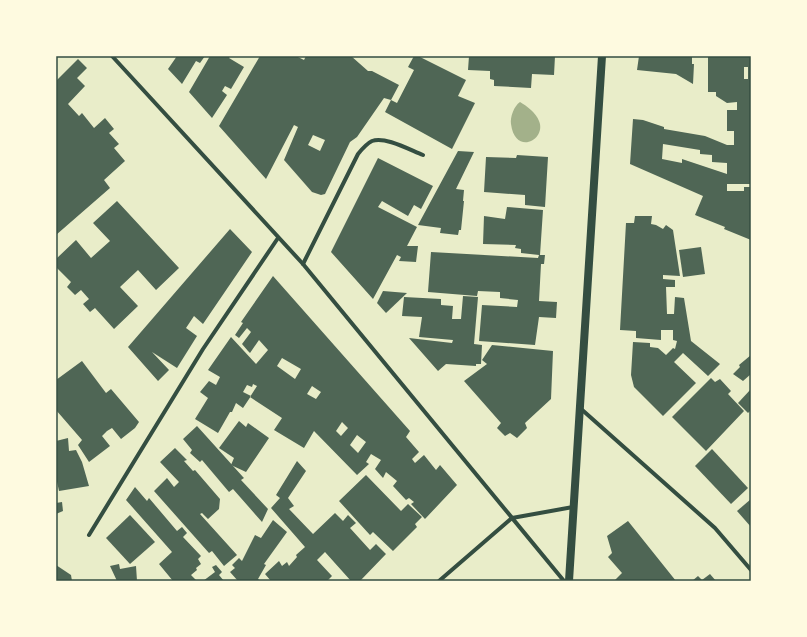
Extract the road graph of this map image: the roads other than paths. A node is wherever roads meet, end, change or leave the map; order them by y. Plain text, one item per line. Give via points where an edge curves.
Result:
1 (112, 56) edge
2 (602, 56) edge
3 (423, 155) dead end
4 (278, 238) junction
5 (303, 264) junction
6 (580, 408) junction
7 (573, 507) junction
8 (512, 518) junction
9 (89, 535) dead end
10 (751, 570) edge
11 (439, 581) edge
12 (564, 581) edge
13 (569, 581) edge

1 - 4 street
2 - 6 main road
3 - 5 street via 385,140 373,141 365,146 358,154
4 - 5 street
4 - 9 street via 203,349
5 - 8 street
6 - 7 main road
6 - 10 street via 715,528
7 - 8 street
7 - 13 main road
8 - 11 street
8 - 12 street

